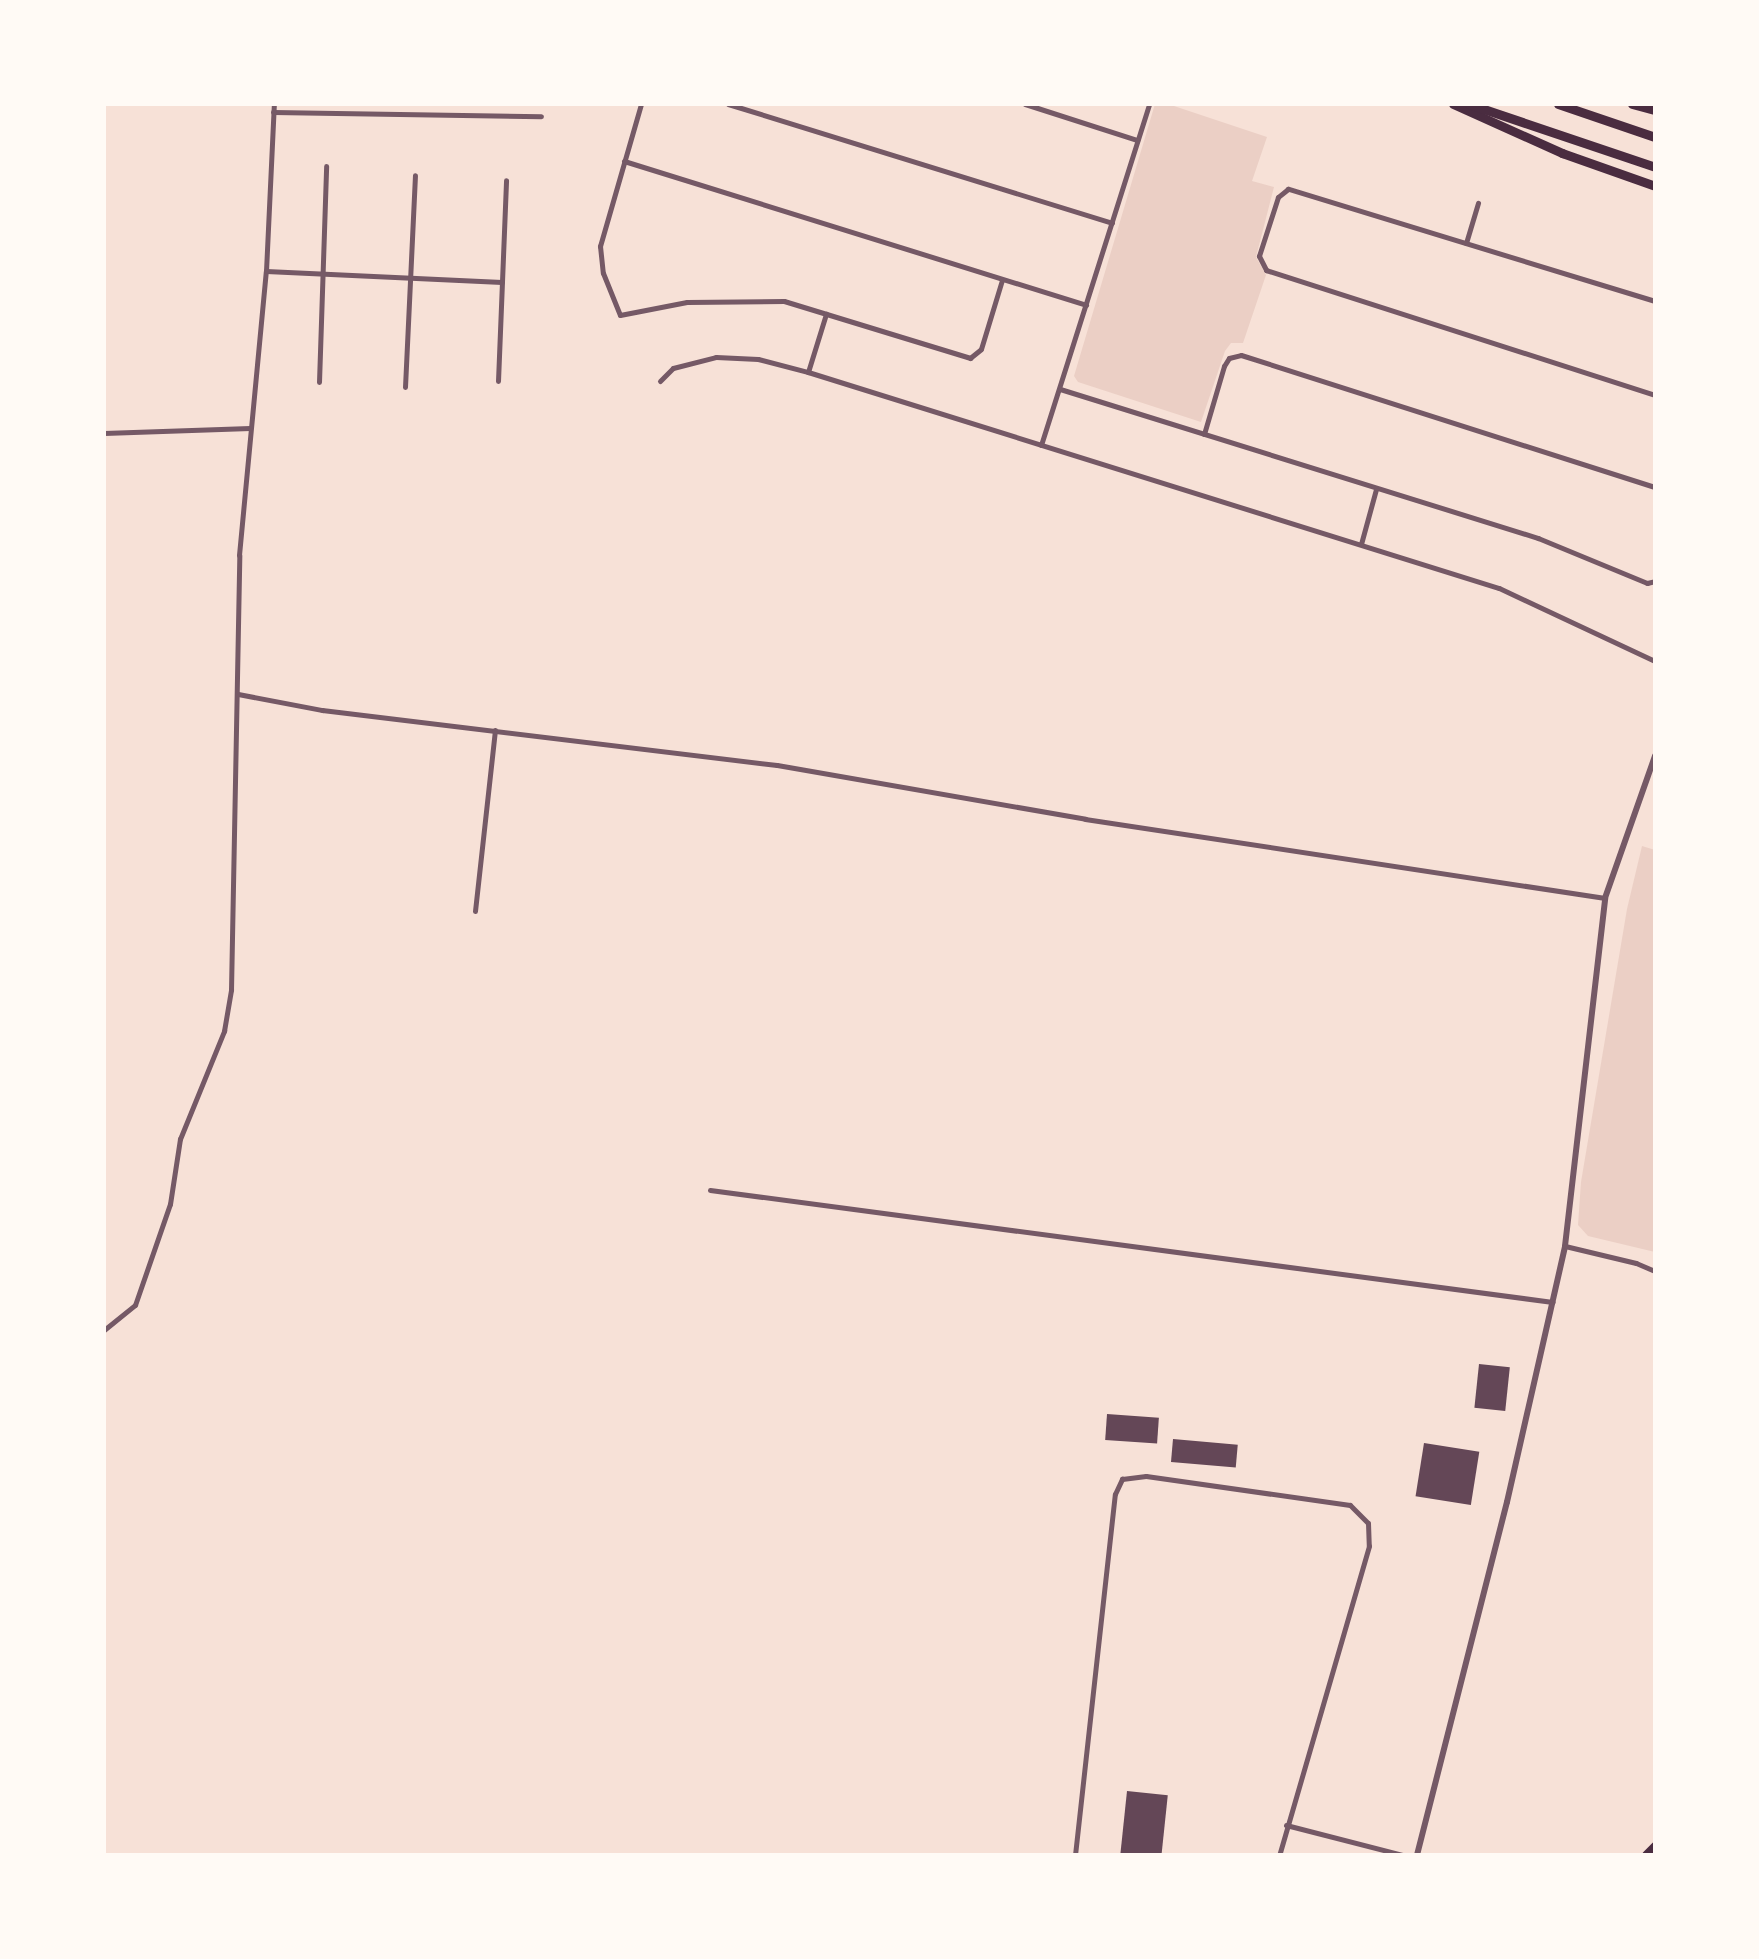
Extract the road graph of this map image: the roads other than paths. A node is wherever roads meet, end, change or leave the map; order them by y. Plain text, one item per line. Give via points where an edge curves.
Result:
1 (274, 104) edge
2 (641, 104) edge
3 (728, 104) edge
4 (1025, 104) edge
5 (1149, 104) edge
6 (1453, 104) edge
7 (1469, 104) edge
8 (1558, 104) edge
9 (1632, 104) edge
10 (1655, 110) edge
11 (273, 112) junction
12 (541, 116) dead end
13 (1655, 137) edge
14 (1137, 140) junction
15 (624, 161) junction
16 (326, 166) dead end
17 (1655, 167) edge
18 (415, 175) dead end
19 (506, 180) dead end
20 (1655, 186) edge
21 (1478, 203) dead end
22 (1112, 223) junction
23 (1466, 243) junction
24 (266, 271) junction
25 (322, 274) junction
26 (413, 278) junction
27 (1002, 280) junction
28 (502, 282) junction
29 (1655, 301) edge
30 (1086, 305) junction
31 (826, 314) junction
32 (808, 372) junction
33 (498, 381) dead end
34 (660, 381) dead end
35 (319, 382) dead end
36 (405, 387) dead end
37 (1060, 389) junction
38 (1655, 395) edge
39 (250, 428) junction
40 (104, 433) edge
41 (1204, 434) junction
42 (1041, 445) junction
43 (1655, 487) edge
44 (1376, 489) junction
45 (1361, 544) junction
46 (1655, 581) edge
47 (1655, 661) edge
48 (238, 694) junction
49 (495, 730) junction
50 (1655, 756) edge
51 (1605, 898) junction
52 (475, 911) dead end
53 (710, 1190) dead end
54 (1565, 1246) junction
55 (1655, 1271) edge
56 (1553, 1302) junction
57 (104, 1330) edge
58 (1286, 1825) junction
59 (1655, 1846) edge
60 (1075, 1855) edge
61 (1279, 1855) edge
62 (1403, 1855) edge
63 (1417, 1855) edge
64 (1646, 1855) edge

1 - 11 street
2 - 15 street
3 - 22 street
4 - 14 street
5 - 14 street
6 - 20 highway via 1562,153
7 - 17 highway
8 - 13 highway
9 - 10 highway
11 - 12 street
11 - 24 street
14 - 22 street
15 - 27 street
15 - 31 street via 600,246 603,273 620,315 739,299 784,301
16 - 25 street
18 - 26 street
19 - 28 street
21 - 23 street
22 - 30 street
23 - 29 street
23 - 38 street via 1288,189 1281,194 1259,256 1266,270
24 - 25 street
24 - 39 street
25 - 26 street
25 - 35 street
26 - 28 street
26 - 36 street
27 - 30 street
27 - 31 street via 981,349 970,358
28 - 33 street
30 - 37 street
31 - 32 street
32 - 34 street via 758,359 716,357 673,368
32 - 42 street
37 - 41 street
37 - 42 street
39 - 40 street
39 - 48 street via 239,555
41 - 43 street via 1224,366 1229,358 1241,355
41 - 44 street
42 - 45 street
44 - 45 street
44 - 46 street via 1538,538 1647,583
45 - 47 street via 1499,588
48 - 49 street via 322,710
48 - 57 street via 231,990 224,1031 180,1139 170,1204 135,1305
49 - 51 street via 777,765 1085,819
49 - 52 street
50 - 51 street
51 - 54 street
53 - 56 street
54 - 55 street
54 - 56 street
56 - 63 street
58 - 60 street via 1369,1546 1368,1523 1350,1505 1146,1476 1122,1479 1115,1494
58 - 61 street
58 - 62 street
59 - 64 main road

